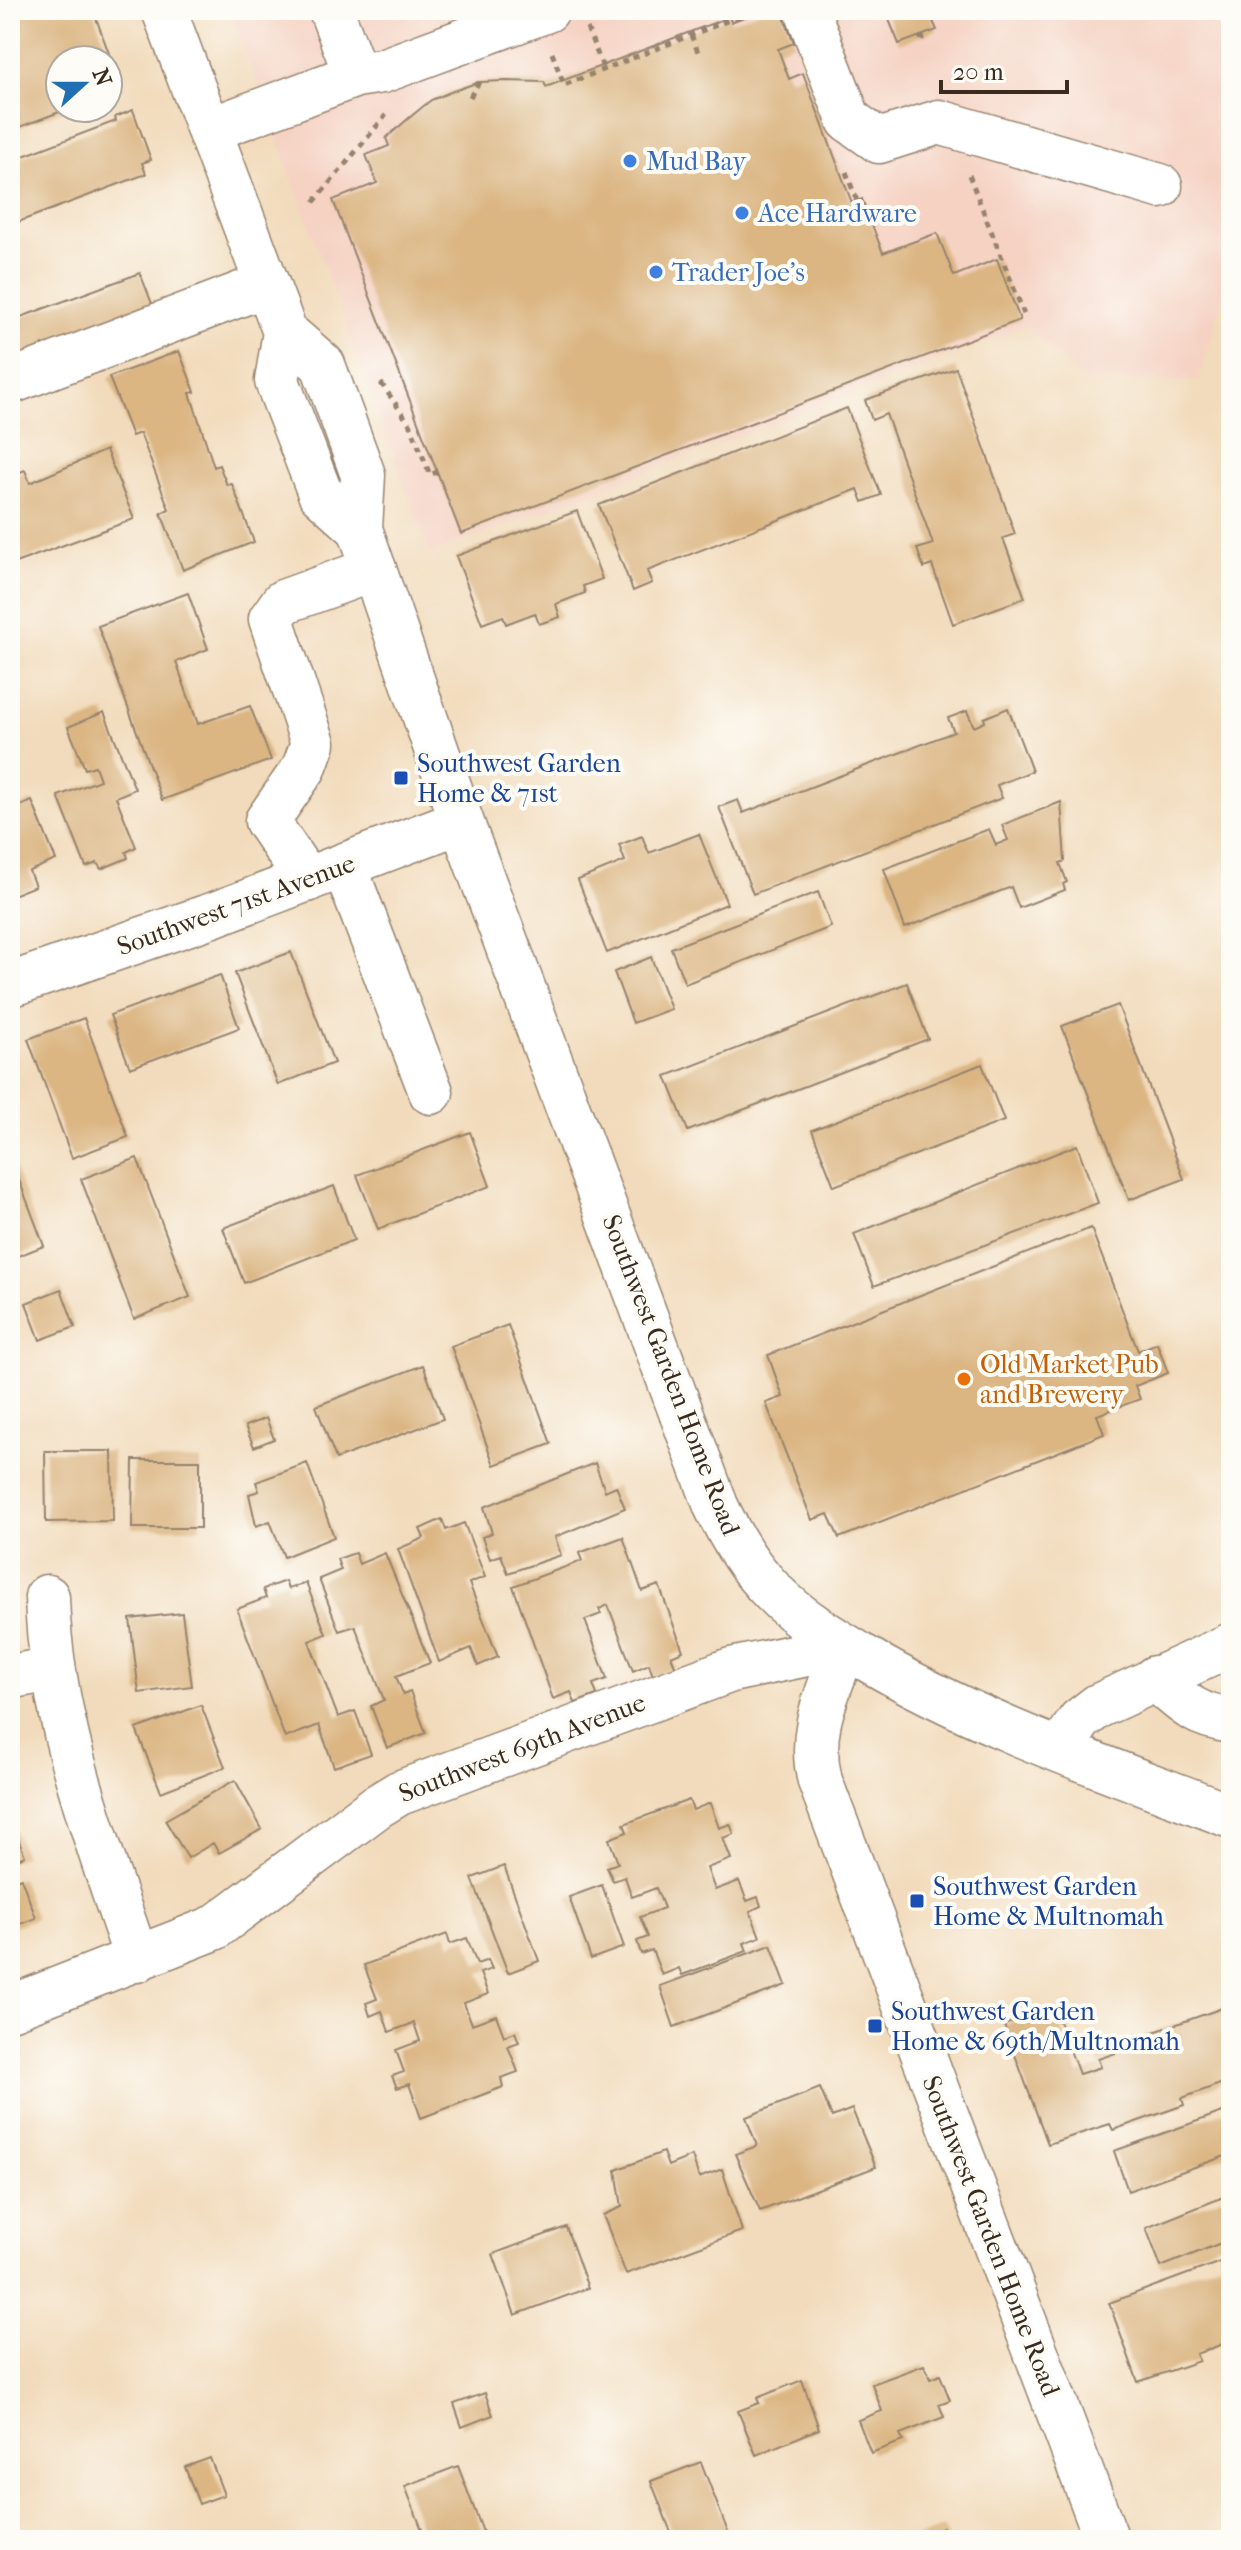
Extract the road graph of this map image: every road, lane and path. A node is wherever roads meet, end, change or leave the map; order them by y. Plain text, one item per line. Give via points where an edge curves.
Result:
1 (164, 10) edge
2 (331, 10) edge
3 (755, 10) edge
4 (807, 10) edge
5 (548, 28) edge
6 (587, 28) dead end
7 (691, 35) junction
8 (919, 37) dead end
9 (927, 40) dead end
10 (698, 52) dead end
11 (604, 70) junction
12 (356, 75) junction
13 (394, 105) dead end
14 (209, 130) junction
15 (966, 167) dead end
16 (1160, 186) dead end
17 (314, 202) dead end
18 (267, 284) junction
19 (1024, 314) dead end
20 (10, 382) edge
21 (381, 383) dead end
22 (437, 472) dead end
23 (367, 549) junction
24 (461, 821) junction
25 (326, 872) junction
26 (10, 985) edge
27 (431, 1092) dead end
28 (47, 1597) dead end
29 (1231, 1645) edge
30 (845, 1646) junction
31 (52, 1669) junction
32 (10, 1677) edge
33 (1155, 1678) junction
34 (1231, 1721) edge
35 (1060, 1750) junction
36 (1231, 1816) edge
37 (137, 1960) junction
38 (10, 2008) edge
39 (1107, 2540) edge

1 - 14 street, Southwest Garden Home Road
2 - 12 street
3 - 7 path
4 - 16 street via 849,120 879,141 939,122
5 - 11 path via 564,85
5 - 12 street
6 - 11 path
7 - 10 path
7 - 11 path
8 - 9 path
12 - 14 street
13 - 17 path
14 - 18 street, Southwest Garden Home Road
15 - 19 path
18 - 20 street
18 - 23 street, Southwest Garden Home Road via 285,332 277,381 320,493
21 - 22 path via 411,426 430,475
23 - 24 street, Southwest Garden Home Road
23 - 25 street via 283,602 271,619 313,743 304,768 267,821
24 - 25 street, Southwest 71st Avenue
24 - 30 street, Southwest Garden Home Road via 716,1506 732,1539 774,1593
25 - 26 street, Southwest 71st Avenue
25 - 27 street
28 - 31 street
29 - 33 street
30 - 35 street via 935,1696
30 - 37 street, Southwest 69th Avenue via 731,1670 399,1793 227,1921
30 - 39 street, Southwest Garden Home Road via 816,1728 814,1757 820,1781
31 - 32 street
31 - 37 street via 79,1785
33 - 34 street via 1189,1709
33 - 35 street via 1098,1706 1080,1720
35 - 36 street
37 - 38 street, Southwest 69th Avenue

